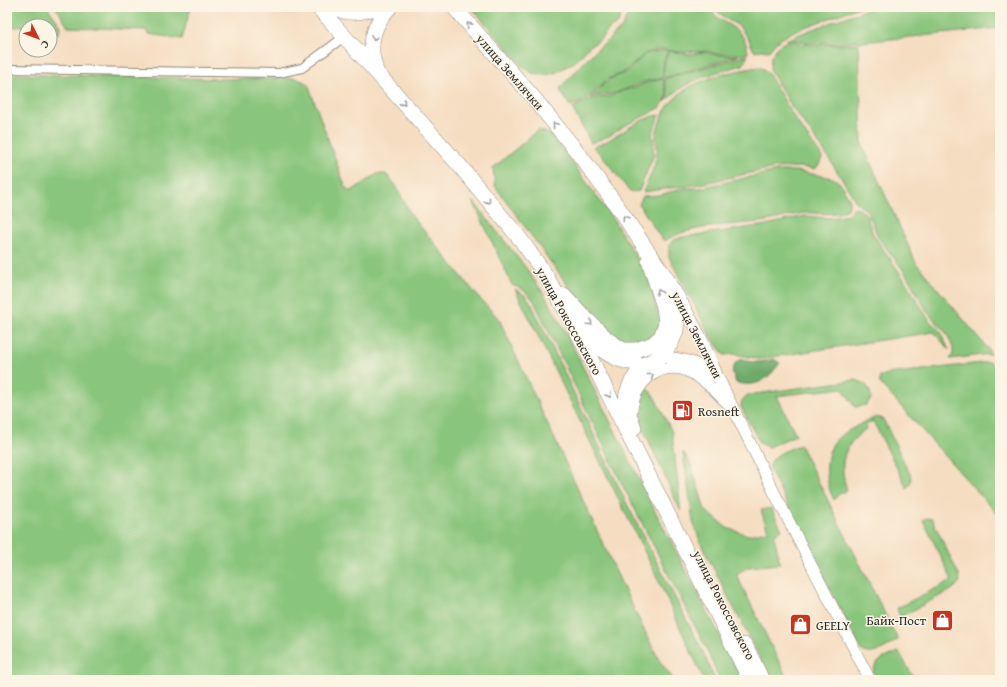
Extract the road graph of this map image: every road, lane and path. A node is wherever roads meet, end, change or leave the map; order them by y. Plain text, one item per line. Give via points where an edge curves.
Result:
1 (318, 7) edge
2 (335, 7) edge
3 (377, 7) edge
4 (390, 7) edge
5 (454, 7) edge
6 (344, 37) junction
7 (7, 69) edge
8 (377, 74) junction
9 (646, 250) junction
10 (545, 274) junction
11 (668, 281) junction
12 (573, 323) junction
13 (660, 357) junction
14 (643, 364) junction
15 (719, 379) junction
16 (736, 412) junction
17 (632, 422) junction
18 (750, 680) edge
19 (762, 680) edge
20 (870, 680) edge

1 - 6 highway, улица Рокоссовского
2 - 3 highway via 348,13
4 -> 8 highway via 378,22 373,36 372,53
9 -> 5 highway, улица Землячки via 579,154
6 - 7 street via 302,68 279,73
6 - 8 highway, улица Рокоссовского
8 -> 10 highway, улица Рокоссовского via 460,166 521,240
10 -> 9 highway via 608,340 623,350 636,350 653,344 662,336 666,323 664,308
9 - 11 highway, улица Землячки
10 - 12 highway, улица Рокоссовского
11 - 13 highway via 677,319 676,331 671,343
11 - 15 main road, улица Землячки via 700,335
12 - 14 highway via 608,354 620,360
12 -> 18 highway, улица Рокоссовского
13 - 14 highway
13 - 15 main road via 692,361
14 - 17 highway, улица Рокоссовского via 627,392 626,401
15 - 16 main road, улица Землячки
17 -> 16 main road via 633,398 638,389 647,379 668,368 690,372 700,378
16 - 20 main road, улица Землячки via 777,499
17 - 19 highway, улица Рокоссовского

